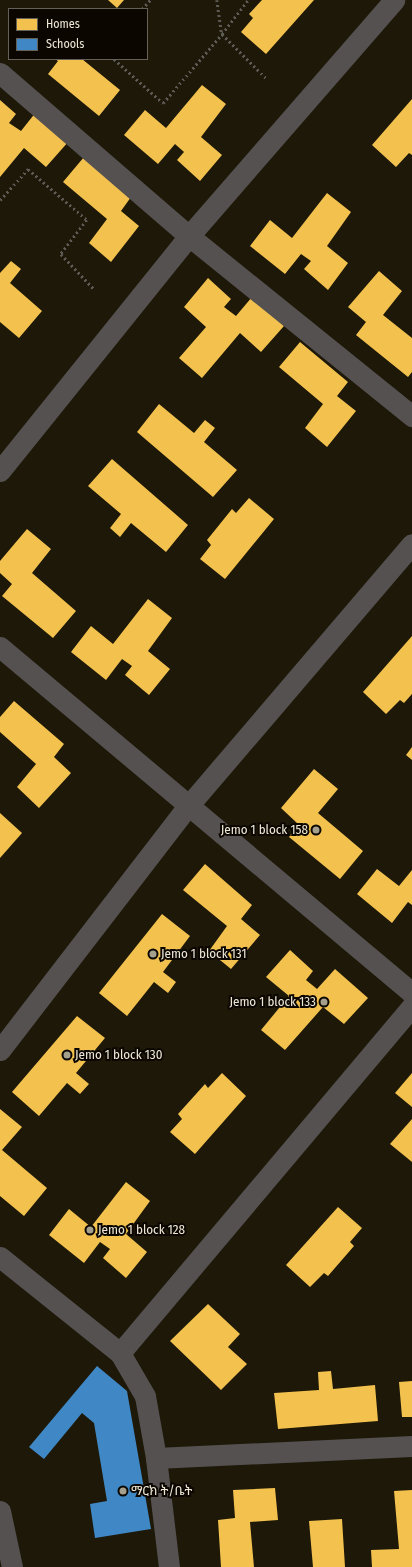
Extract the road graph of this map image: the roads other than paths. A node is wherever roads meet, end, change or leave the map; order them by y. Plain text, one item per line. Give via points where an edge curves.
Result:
1 (394, 0) edge
2 (0, 73) edge
3 (189, 236) junction
4 (412, 416) edge
5 (0, 471) edge
6 (412, 544) edge
7 (0, 646) edge
8 (189, 805) junction
9 (412, 992) edge
10 (412, 1006) edge
11 (0, 1050) edge
12 (0, 1257) edge
13 (120, 1353) junction
14 (412, 1446) edge
15 (156, 1458) junction
16 (0, 1511) edge
17 (12, 1567) edge
18 (169, 1567) edge

1 - 3 street
2 - 3 street
3 - 4 street
3 - 5 street
6 - 8 street
7 - 8 street
8 - 9 street
8 - 11 street
10 - 13 street
12 - 13 street
13 - 15 street via 145,1396
14 - 15 street
15 - 18 street
16 - 17 street

